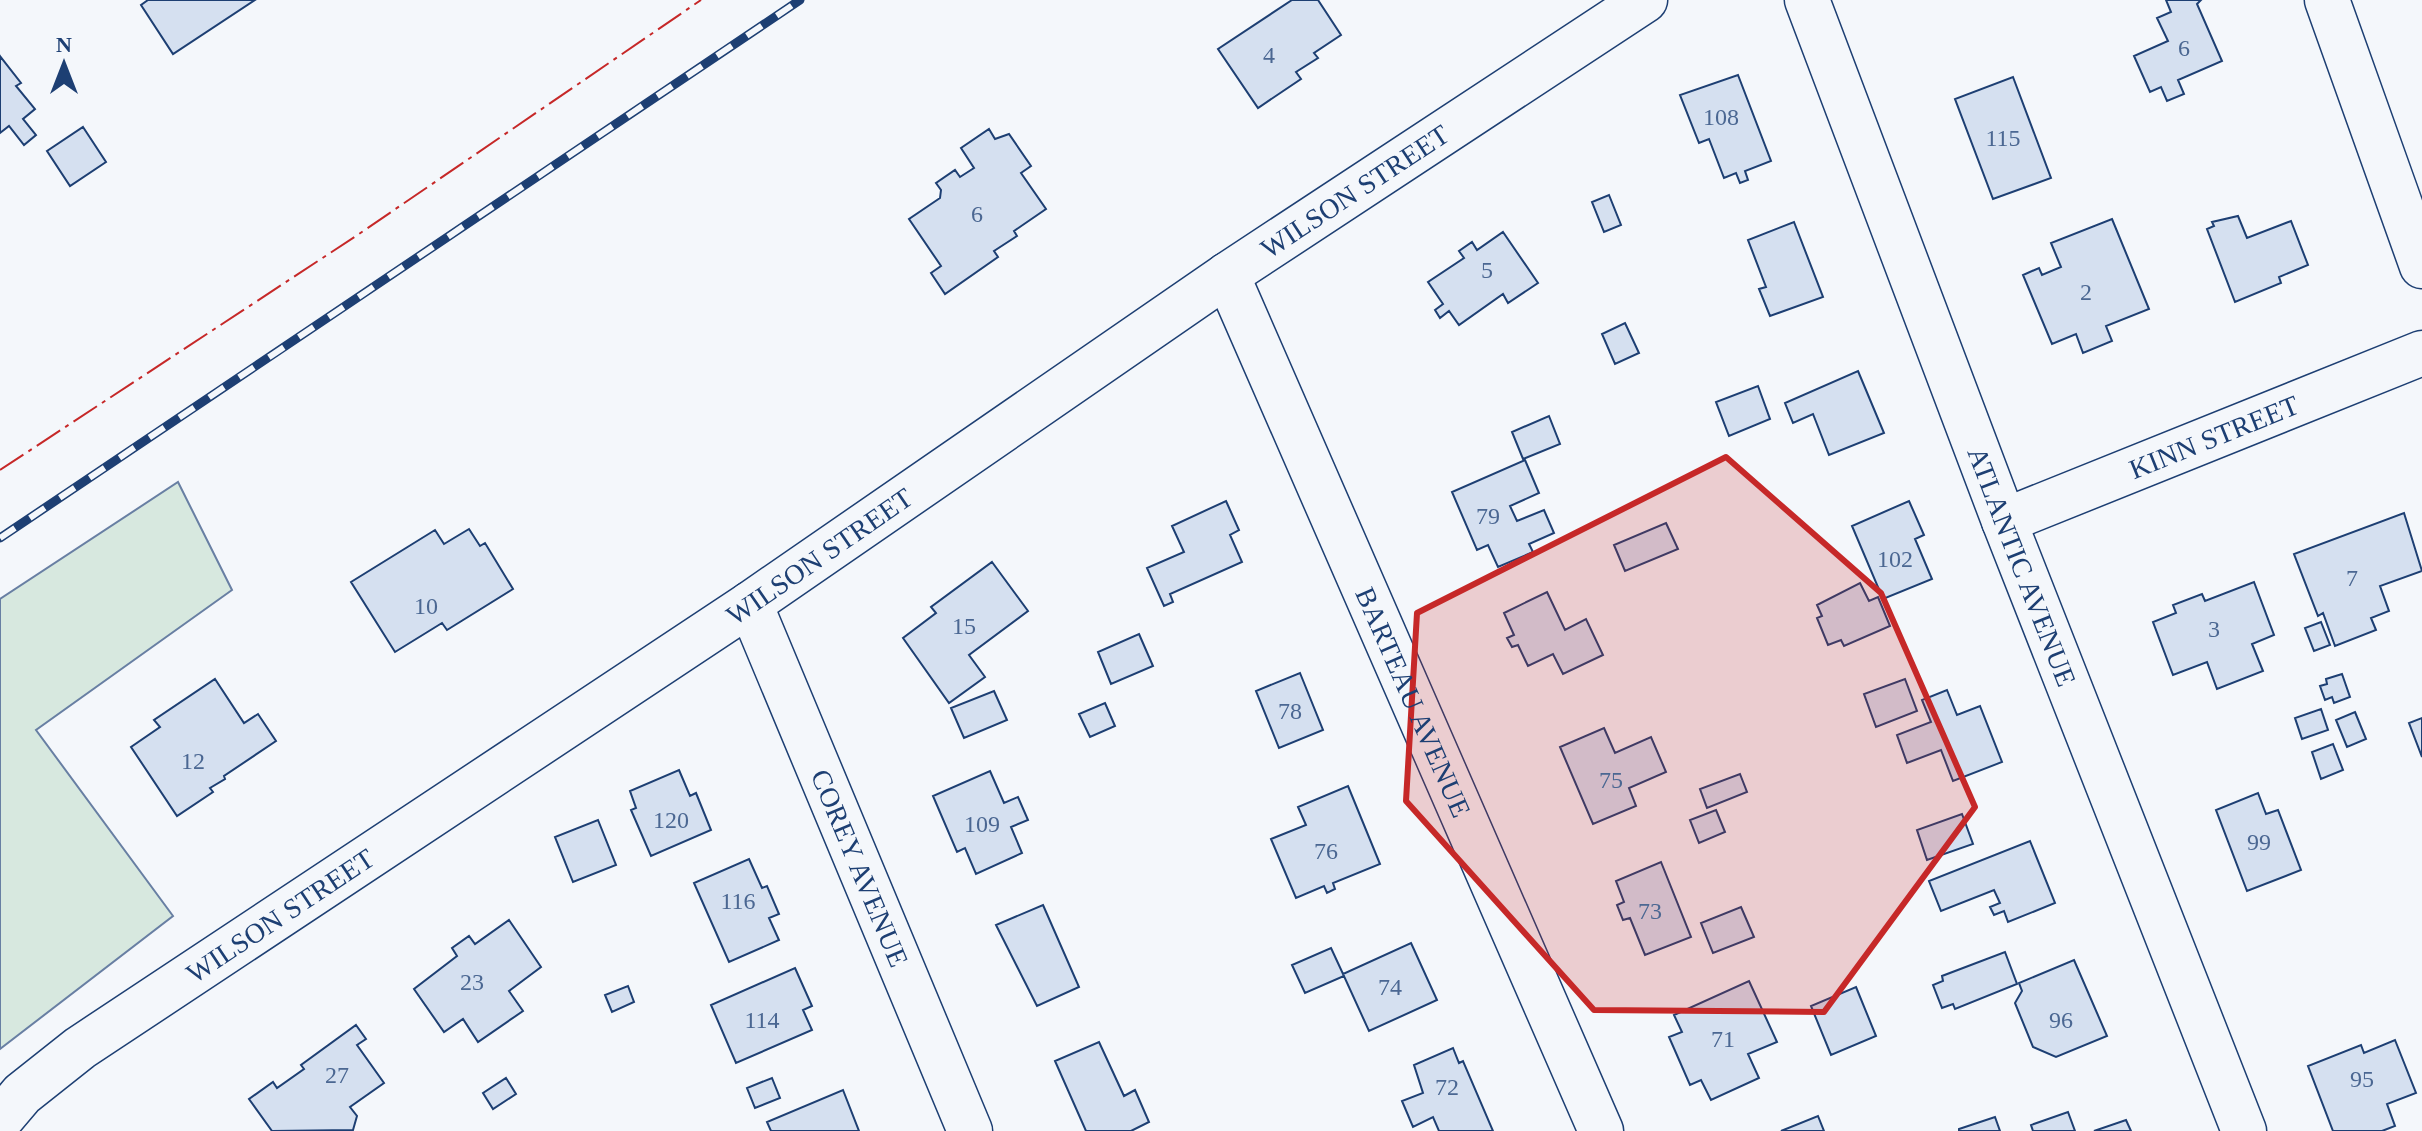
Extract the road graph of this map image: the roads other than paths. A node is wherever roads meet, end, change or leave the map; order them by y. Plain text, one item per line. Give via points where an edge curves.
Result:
1 (1645, 0) edge
2 (1807, 0) edge
3 (2327, 0) edge
4 (2422, 266) edge
5 (1227, 275) junction
6 (2422, 353) edge
7 (2004, 521) junction
8 (750, 604) junction
9 (0, 1120) edge
10 (970, 1131) edge
11 (1601, 1131) edge
12 (2244, 1131) edge

1 - 5 street, WILSON STREET
2 - 7 street, ATLANTIC AVENUE
3 - 4 street
5 - 8 street, WILSON STREET
5 - 11 street, BARTEAU AVENUE
6 - 7 street, KINN STREET
7 - 12 street, ATLANTIC AVENUE
8 - 9 street, WILSON STREET via 80,1048 22,1094
8 - 10 street, COREY AVENUE

